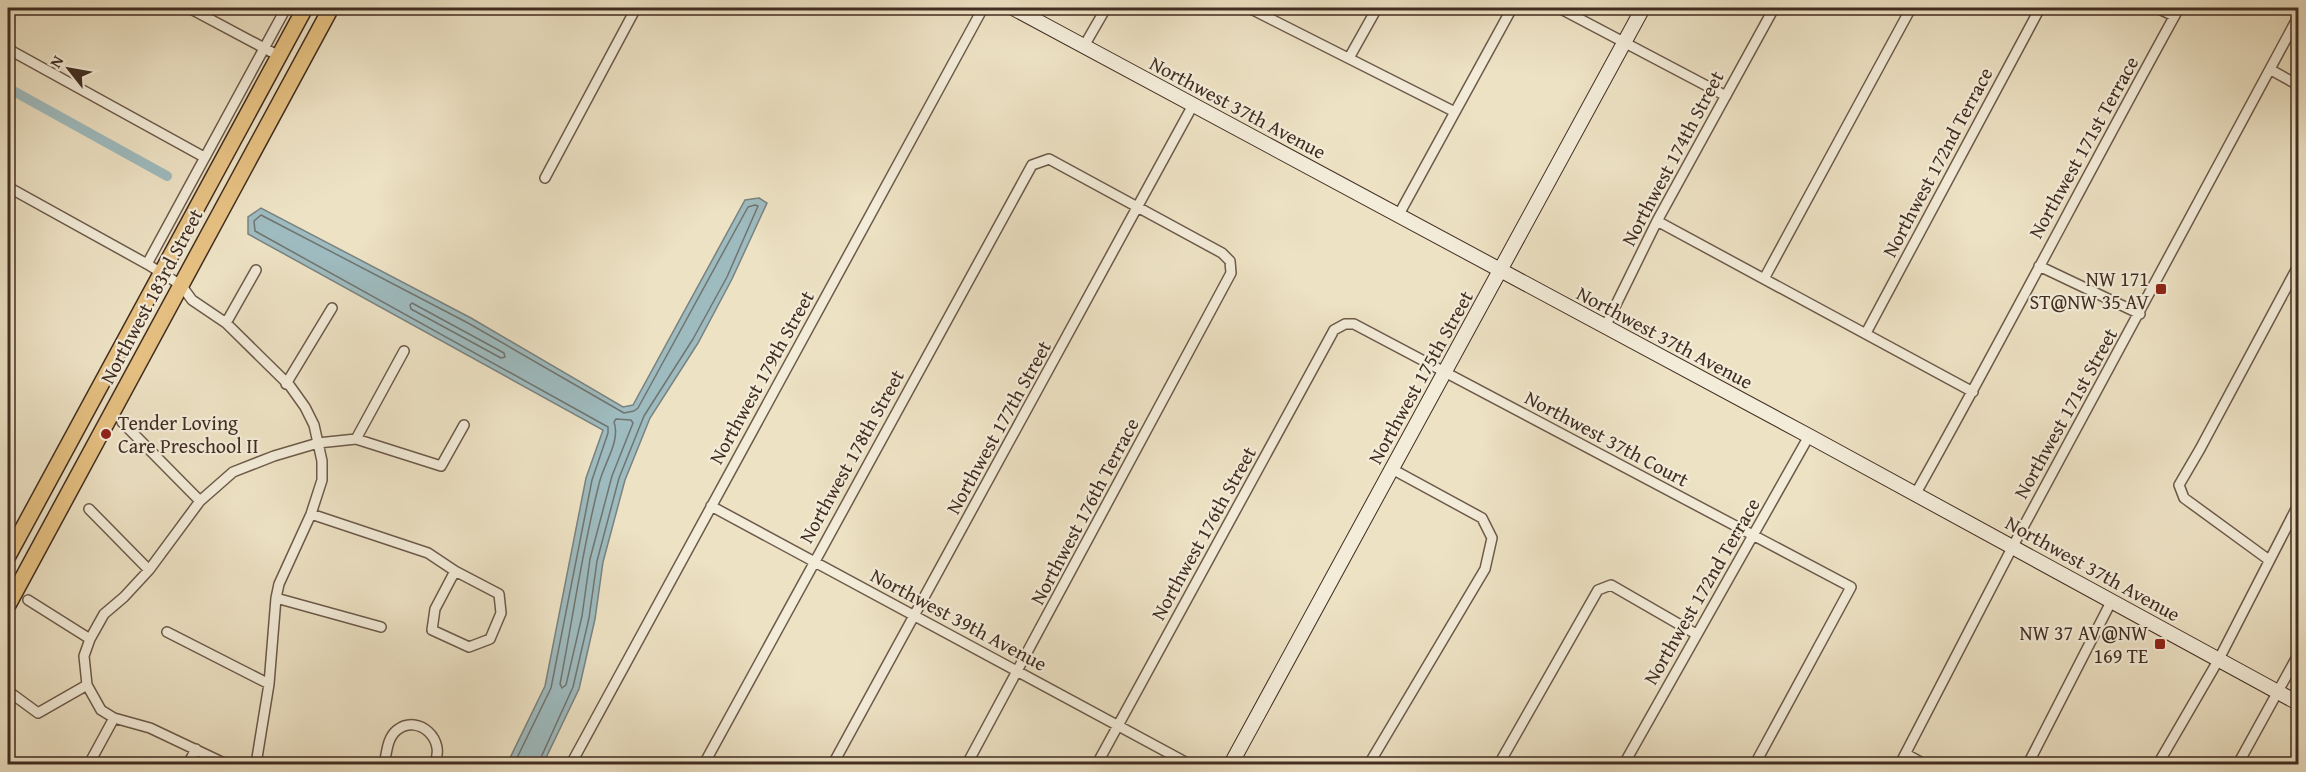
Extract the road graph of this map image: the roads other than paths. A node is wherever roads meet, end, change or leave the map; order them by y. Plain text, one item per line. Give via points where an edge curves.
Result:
1 (189, 8) edge
2 (286, 8) edge
3 (305, 8) edge
4 (331, 8) edge
5 (636, 8) edge
6 (983, 8) edge
7 (1013, 8) edge
8 (1106, 8) edge
9 (1250, 8) edge
10 (1377, 8) edge
11 (1512, 8) edge
12 (1559, 8) edge
13 (1643, 8) edge
14 (1774, 8) edge
15 (1911, 8) edge
16 (2040, 8) edge
17 (2157, 8) edge
18 (2177, 12) edge
19 (2298, 17) edge
20 (1624, 43) junction
21 (1084, 46) junction
22 (264, 48) junction
23 (8, 49) edge
24 (279, 56) junction
25 (1349, 58) junction
26 (2271, 70) junction
27 (2298, 85) edge
28 (1726, 96) junction
29 (281, 100) junction
30 (1194, 105) junction
31 (1455, 112) junction
32 (204, 157) junction
33 (545, 178) dead end
34 (8, 187) edge
35 (1138, 207) junction
36 (1398, 216) junction
37 (1657, 220) junction
38 (147, 264) junction
39 (2038, 266) junction
40 (2298, 266) edge
41 (256, 270) dead end
42 (1500, 271) junction
43 (161, 273) junction
44 (1765, 278) junction
45 (181, 285) junction
46 (332, 308) dead end
47 (2140, 314) junction
48 (226, 322) junction
49 (1346, 324) joint
50 (1605, 327) junction
51 (1866, 333) junction
52 (404, 351) dead end
53 (1445, 372) junction
54 (286, 384) junction
55 (1972, 393) junction
56 (122, 422) dead end
57 (464, 425) dead end
58 (1809, 436) junction
59 (356, 439) junction
60 (318, 443) junction
61 (1392, 469) junction
62 (1916, 494) junction
63 (200, 501) junction
64 (2298, 505) edge
65 (711, 506) junction
66 (89, 509) dead end
67 (311, 514) junction
68 (1753, 536) junction
69 (2013, 546) junction
70 (8, 556) edge
71 (2269, 560) junction
72 (814, 561) junction
73 (149, 570) junction
74 (455, 571) junction
75 (276, 598) junction
76 (28, 600) dead end
77 (2112, 600) junction
78 (8, 605) edge
79 (915, 617) junction
80 (381, 627) dead end
81 (167, 632) dead end
82 (1696, 634) junction
83 (90, 639) junction
84 (2298, 655) edge
85 (2219, 659) junction
86 (1018, 670) junction
87 (269, 684) junction
88 (87, 685) junction
89 (8, 691) edge
90 (2278, 691) junction
91 (2298, 703) edge
92 (114, 718) junction
93 (1119, 725) junction
94 (196, 749) junction
95 (1906, 754) junction
96 (89, 765) edge
97 (188, 765) edge
98 (226, 765) edge
99 (256, 765) edge
100 (389, 765) edge
101 (434, 765) edge
102 (571, 765) edge
103 (704, 765) edge
104 (833, 765) edge
105 (967, 765) edge
106 (1097, 765) edge
107 (1189, 765) edge
108 (1231, 765) edge
109 (1370, 765) edge
110 (1499, 765) edge
111 (1624, 765) edge
112 (1755, 765) edge
113 (1900, 765) edge
114 (1924, 765) edge
115 (2028, 765) edge
116 (2158, 765) edge
117 (2238, 765) edge

1 - 22 street
2 - 22 street
3 - 24 main road, Northwest 183rd Street
4 - 29 main road, Northwest 183rd Street
5 - 33 street
6 - 65 street, Northwest 179th Street
7 - 21 main road, Northwest 37th Avenue
8 - 21 street
9 - 25 street
10 - 25 street
11 - 31 street
12 - 20 street
13 - 20 main road, Northwest 175th Street
14 - 28 street, Northwest 174th Street
15 - 44 street
16 - 51 street, Northwest 172nd Terrace
17 - 18 street
18 - 39 street, Northwest 171st Terrace
19 - 26 street, Northwest 171st Street
20 - 28 street
20 - 42 main road, Northwest 175th Street
21 - 30 main road, Northwest 37th Avenue
22 - 24 street
22 - 32 street
23 - 32 street
24 - 29 main road via 283,77
24 - 43 main road, Northwest 183rd Street
25 - 31 street
26 - 27 street
26 - 47 street, Northwest 171st Street
28 - 37 street, Northwest 174th Street
29 - 45 main road, Northwest 183rd Street
30 - 35 street, Northwest 177th Street
30 - 36 main road, Northwest 37th Avenue
31 - 36 street
32 - 38 street
34 - 38 street
35 - 72 street, Northwest 178th Street via 1049,159 1032,165
35 - 79 street, Northwest 177th Street
35 - 86 street, Northwest 176th Terrace via 1222,253 1230,261 1231,273
36 - 42 main road, Northwest 37th Avenue
37 - 44 street
37 - 50 street, Northwest 174th Street
38 - 43 street
39 - 47 street
39 - 55 street, Northwest 171st Terrace
40 - 71 street via 2178,485 2184,498
41 - 48 street
42 - 50 main road, Northwest 37th Avenue
42 - 53 main road, Northwest 175th Street
43 - 45 street
43 - 70 main road, Northwest 183rd Street
44 - 51 street
45 - 48 street via 192,300
45 - 78 main road, Northwest 183rd Street
46 - 54 street
47 - 69 street, Northwest 171st Street
48 - 54 street
49 - 53 street, Northwest 37th Court via 1354,324
49 - 93 street, Northwest 176th Street via 1334,330
50 - 58 main road, Northwest 37th Avenue
51 - 55 street
52 - 59 street
53 - 61 main road, Northwest 175th Street
53 - 68 street, Northwest 37th Court
54 - 60 street via 305,407
55 - 62 street, Northwest 171st Terrace
56 - 63 street
57 - 59 street via 441,466
58 - 62 main road, Northwest 37th Avenue
58 - 68 street, Northwest 172nd Terrace
59 - 60 street
60 - 63 street via 233,472
60 - 67 street via 321,480
61 - 108 main road, Northwest 175th Street
61 - 109 street via 1482,518 1492,538 1485,569
62 - 69 main road, Northwest 37th Avenue
63 - 73 street
64 - 71 street
65 - 72 street, Northwest 39th Avenue
65 - 102 street, Northwest 179th Street
66 - 73 street
67 - 74 street via 428,553
67 - 75 street
68 - 82 street, Northwest 172nd Terrace
68 - 112 street, Northwest 37th Court via 1851,587
69 - 77 main road, Northwest 37th Avenue
69 - 95 street, Northwest 171st Street
71 - 85 street
72 - 79 street, Northwest 39th Avenue
72 - 103 street, Northwest 178th Street
73 - 83 street via 104,614
74 - 74 street via 500,594 501,613 490,639 469,646 432,630 435,609
75 - 80 street
75 - 87 street
76 - 83 street
77 - 85 main road, Northwest 37th Avenue
77 - 115 street
79 - 86 street, Northwest 39th Avenue
79 - 104 street, Northwest 177th Street
81 - 87 street
82 - 110 street via 1611,585 1598,590
82 - 111 street, Northwest 172nd Terrace
83 - 88 street via 84,657
84 - 90 street
85 - 90 main road, Northwest 37th Avenue
85 - 116 street
86 - 93 street, Northwest 39th Avenue
86 - 105 street, Northwest 176th Terrace
87 - 99 street
88 - 89 street via 38,713
88 - 92 street via 101,710
90 - 91 main road, Northwest 37th Avenue
90 - 117 street
92 - 94 street via 150,728
92 - 96 street
93 - 106 street, Northwest 176th Street
93 - 107 street, Northwest 39th Avenue
94 - 97 street
94 - 98 street
95 - 113 street, Northwest 171st Street
95 - 114 street
100 - 101 street via 385,760 389,741 397,730 409,725 421,727 434,736

